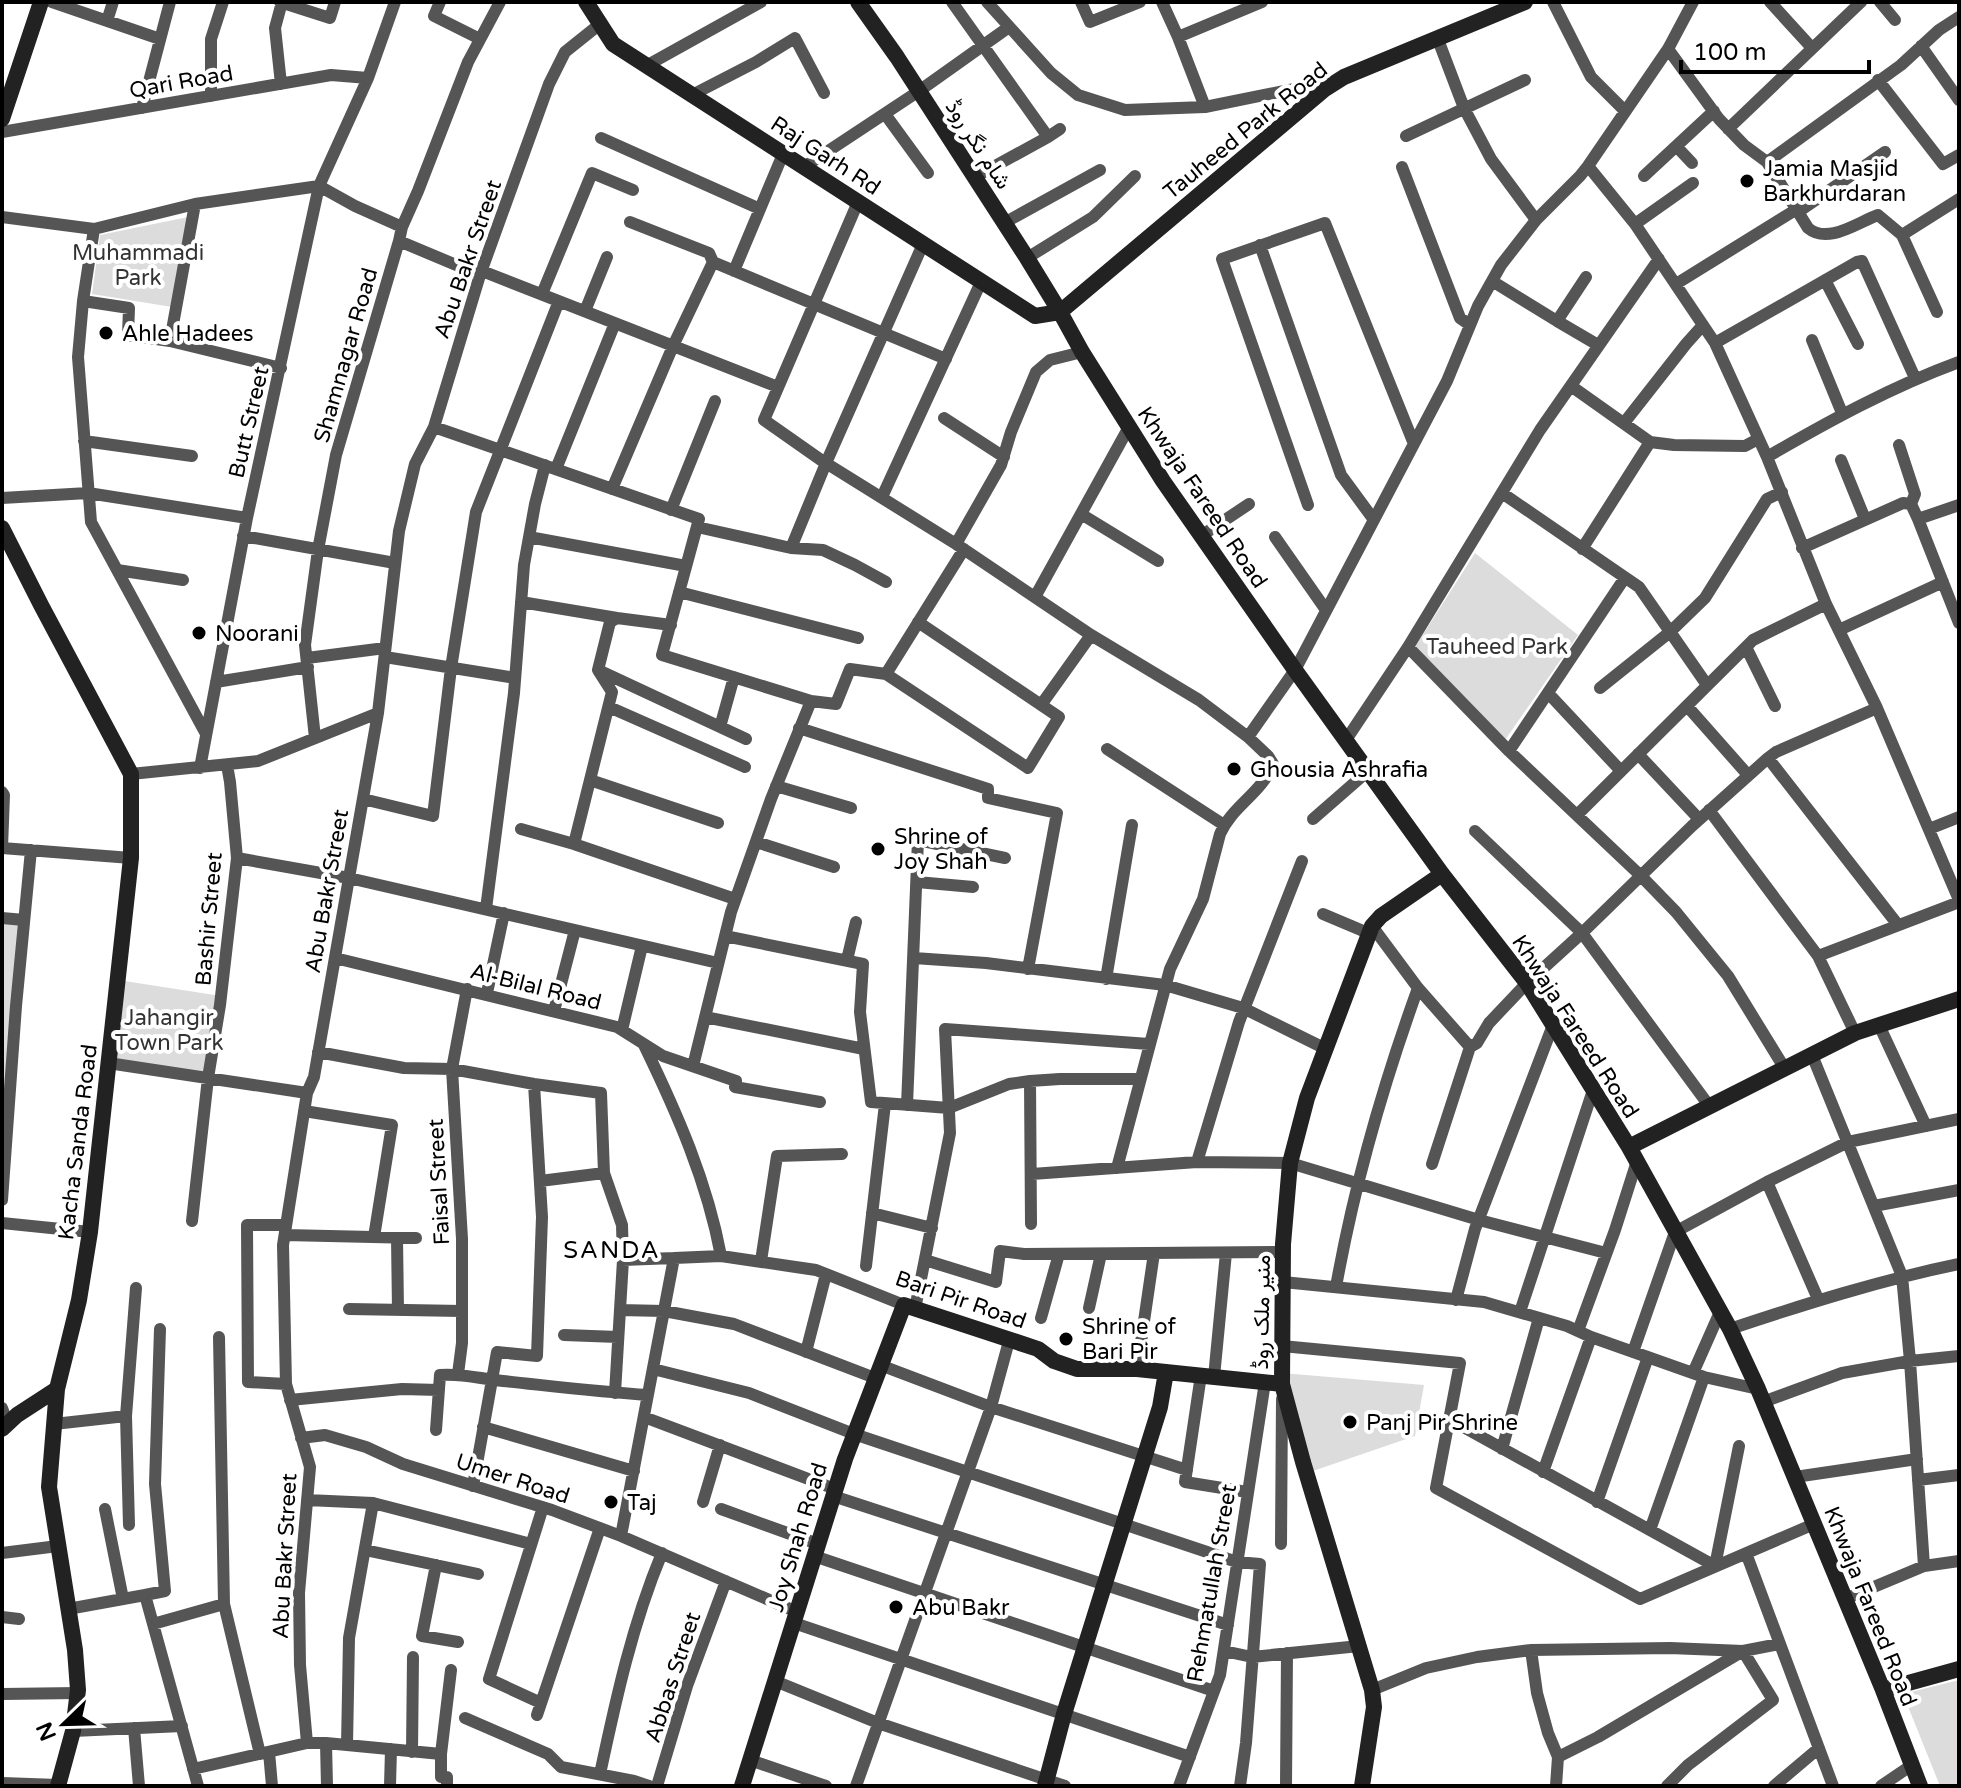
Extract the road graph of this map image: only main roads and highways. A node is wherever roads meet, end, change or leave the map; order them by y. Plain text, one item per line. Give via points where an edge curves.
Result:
1 (41, 2) edge
2 (858, 2) edge
3 (1525, 2) edge
4 (590, 3) edge
5 (2, 119) edge
6 (1060, 312) junction
7 (2, 528) edge
8 (1442, 874) junction
9 (1959, 999) edge
10 (1633, 1154) junction
11 (910, 1307) joint
12 (1166, 1372) junction
13 (1273, 1383) junction
14 (57, 1389) junction
15 (4, 1420) edge
16 (1959, 1669) edge
17 (1883, 1690) junction
18 (1046, 1783) edge
19 (58, 1786) edge
20 (742, 1786) edge
21 (1362, 1786) edge
22 (1920, 1786) edge

1 - 5 main road
2 - 6 main road, شام نگر روڈ
3 - 6 main road, Tauheed Park Road via 1325,89
4 - 6 main road, Raj Garh Rd via 613,44 646,66 1035,316
6 - 8 main road, Khwaja Fareed Road via 1163,481
7 - 14 main road, Kacha Sanda Road via 131,774 131,858 90,1232
8 - 10 main road, Khwaja Fareed Road via 1527,983
8 - 13 main road, منیر ملک روڈ via 1381,916 1370,930 1307,1098 1290,1163 1282,1346
9 - 10 main road via 1855,1033 1710,1107
10 - 17 main road, Khwaja Fareed Road via 1730,1329
11 - 12 main road, Bari Pir Road via 1038,1349 1077,1369
11 - 20 main road, Joy Shah Road via 854,1434
12 - 13 main road, Bari Pir Road
12 - 18 main road via 1160,1407
13 - 21 main road, منیر ملک روڈ via 1372,1690
14 - 15 main road
14 - 19 main road, Kacha Sanda Road via 49,1487 78,1693
16 - 17 main road
17 - 22 main road, Khwaja Fareed Road

